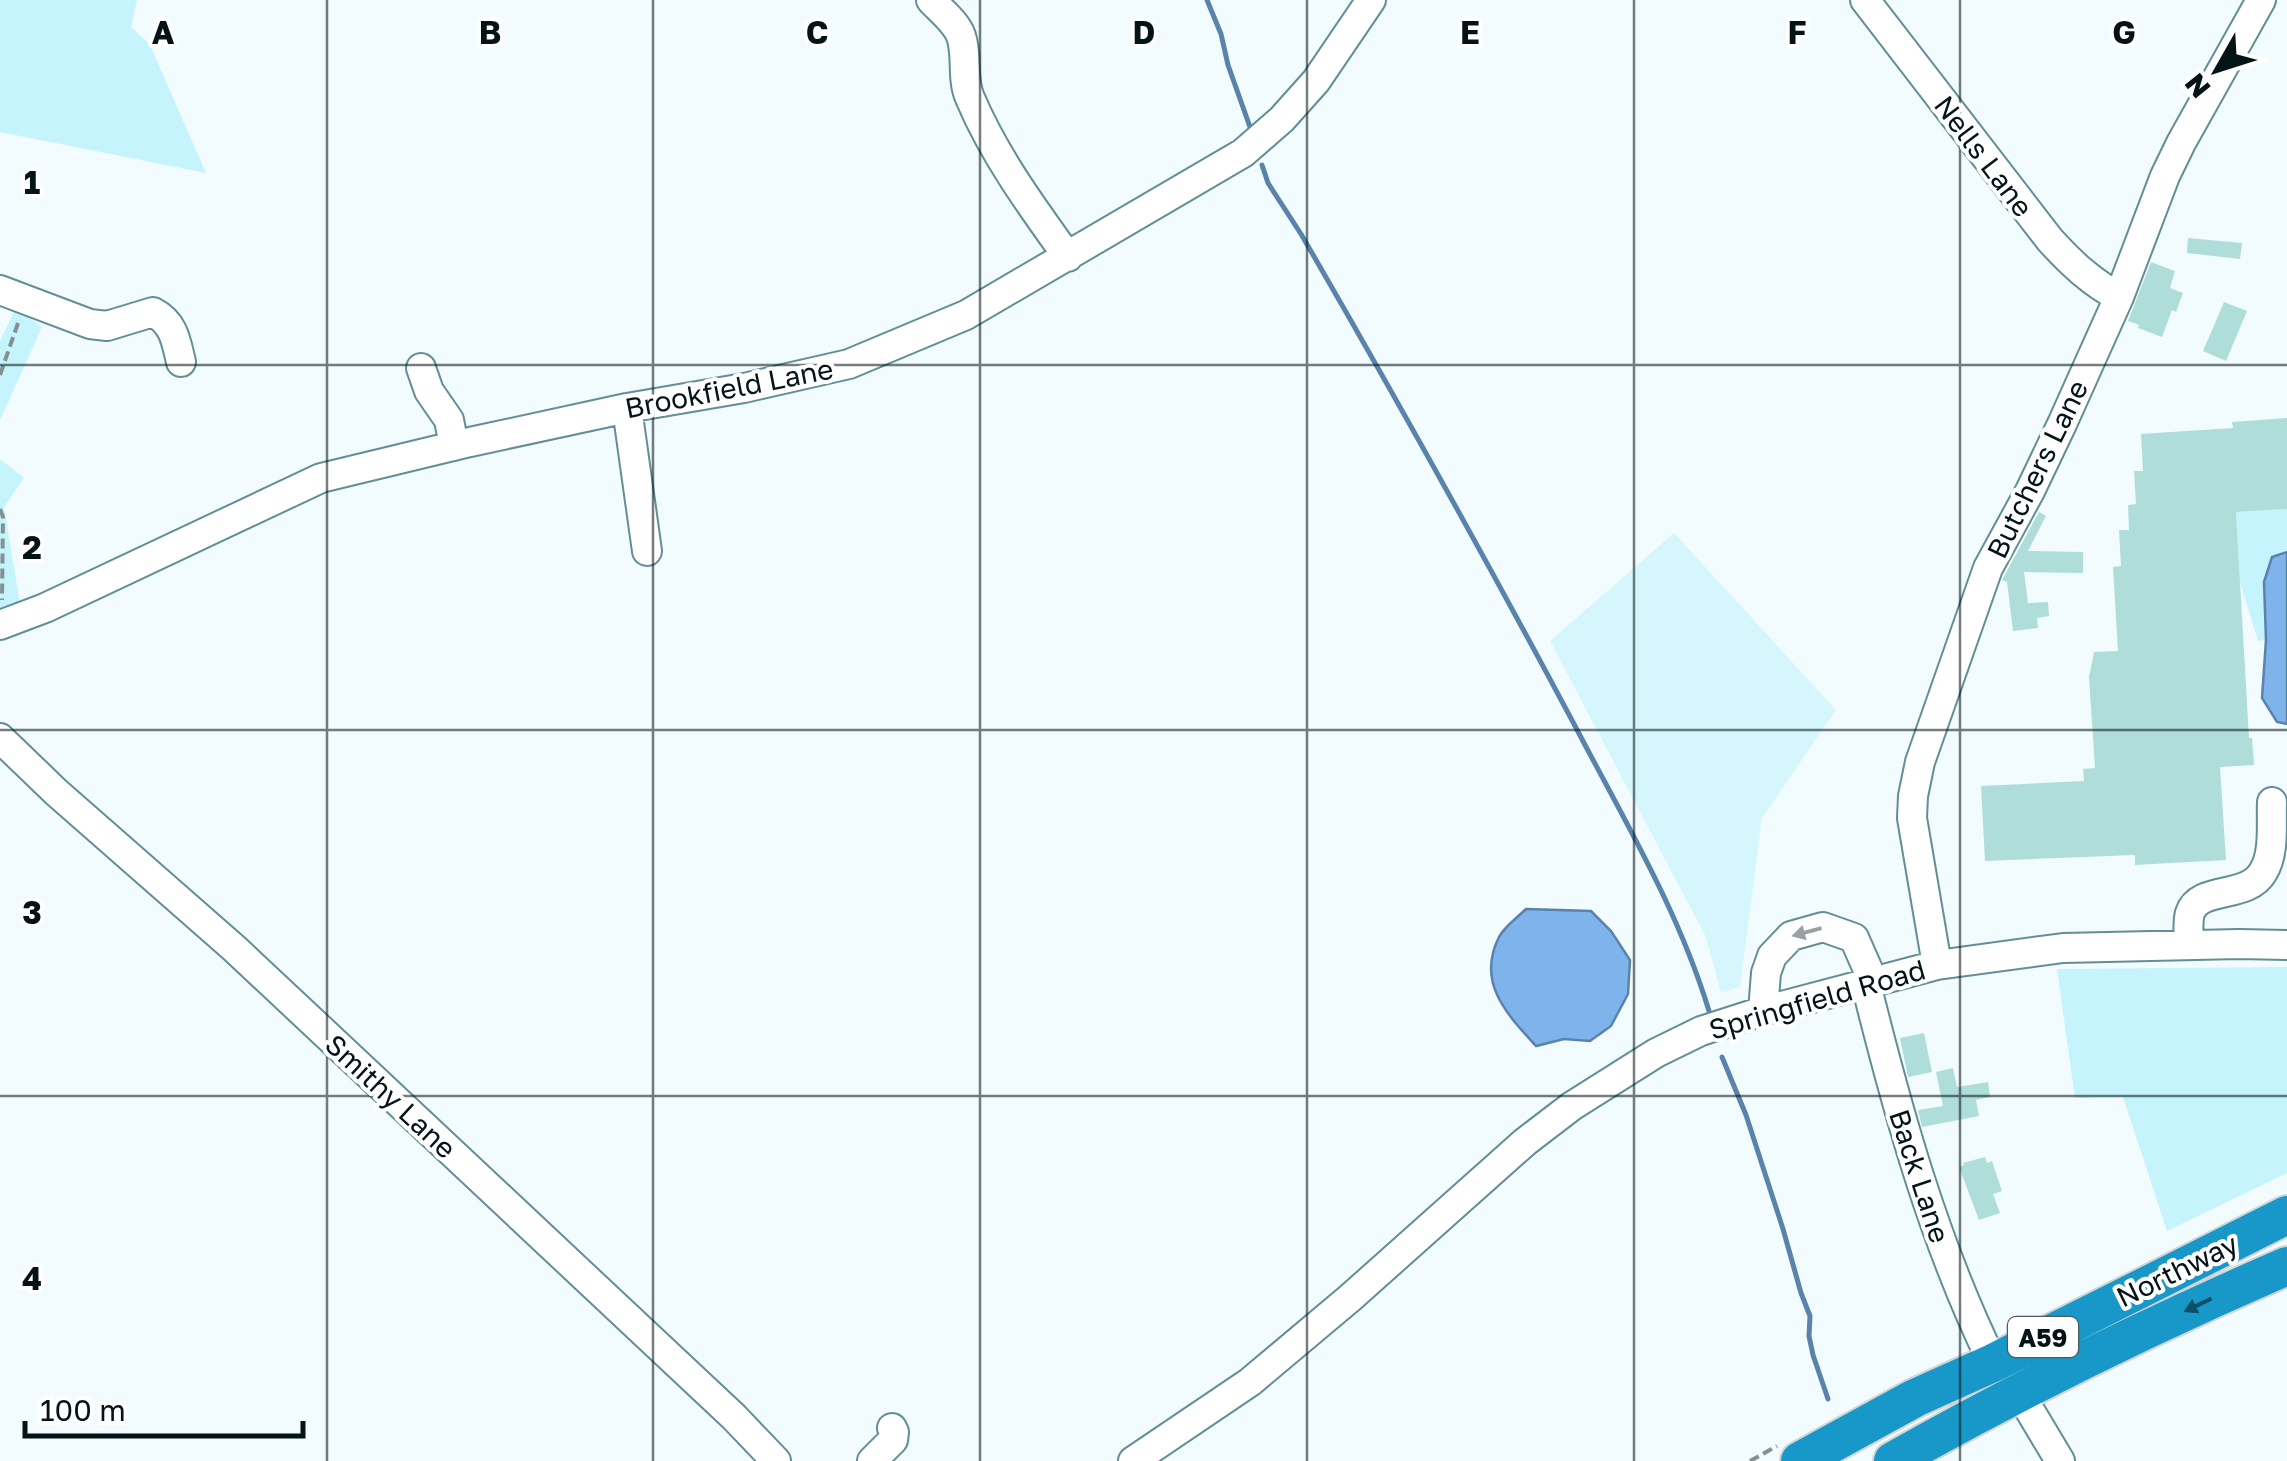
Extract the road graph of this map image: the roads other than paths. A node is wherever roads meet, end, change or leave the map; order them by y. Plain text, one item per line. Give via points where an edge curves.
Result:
1 (931, 0) edge
2 (1371, 0) edge
3 (1864, 0) edge
4 (2262, 0) edge
5 (1068, 258) junction
6 (13, 294) edge
7 (2119, 297) junction
8 (181, 362) dead end
9 (421, 368) dead end
10 (627, 408) junction
11 (454, 446) junction
12 (647, 550) dead end
13 (1, 625) edge
14 (0, 738) edge
15 (2272, 802) dead end
16 (2189, 945) junction
17 (2287, 946) edge
18 (1936, 965) junction
19 (1870, 982) junction
20 (1763, 1011) junction
21 (2287, 1215) edge
22 (2287, 1266) edge
23 (2087, 1314) junction
24 (2106, 1350) junction
25 (1993, 1362) junction
26 (2020, 1394) junction
27 (1915, 1398) junction
28 (892, 1428) dead end
29 (1936, 1436) junction
30 (776, 1461) edge
31 (872, 1461) edge
32 (1133, 1461) edge
33 (1800, 1461) edge
34 (1892, 1461) edge
35 (2060, 1461) edge

1 - 5 street via 958,30 968,94 989,135
2 - 5 street, Brookfield Lane via 1316,81 1243,154
3 - 7 street, Nells Lane via 2050,240
4 - 7 street, Butchers Lane via 2180,142
5 - 10 street, Brookfield Lane via 966,315 849,364
6 - 8 street via 90,324 108,326 153,312 172,329
7 - 18 street, Butchers Lane via 1988,568 1920,762 1912,818
9 - 11 street via 449,420
10 - 11 street, Brookfield Lane
10 - 12 street
11 - 13 street, Brookfield Lane via 321,478
14 - 30 street, Smithy Lane via 248,961
15 - 16 street via 2262,876 2244,890 2194,905
16 - 17 street, Springfield Road
16 - 18 street, Springfield Road via 2063,948
18 - 19 street, Springfield Road
19 - 20 street, Springfield Road
19 -> 20 street, Back Lane via 1854,938 1823,928 1790,936 1772,956
19 - 25 street, Back Lane via 1892,1091 1944,1250
20 - 32 street, Springfield Road via 1656,1053 1572,1106 1250,1382
21 - 23 highway, Northway / A59
22 -> 24 highway, Northway / A59
23 - 24 highway, A59
23 - 25 highway, Northway / A59
24 - 26 highway, Northway / A59
25 - 27 highway, Northway / A59
26 - 29 highway, Northway / A59
26 - 35 street
27 - 29 highway
27 - 33 highway, Northway / A59
28 - 31 street via 893,1440
29 - 34 highway, Northway / A59

